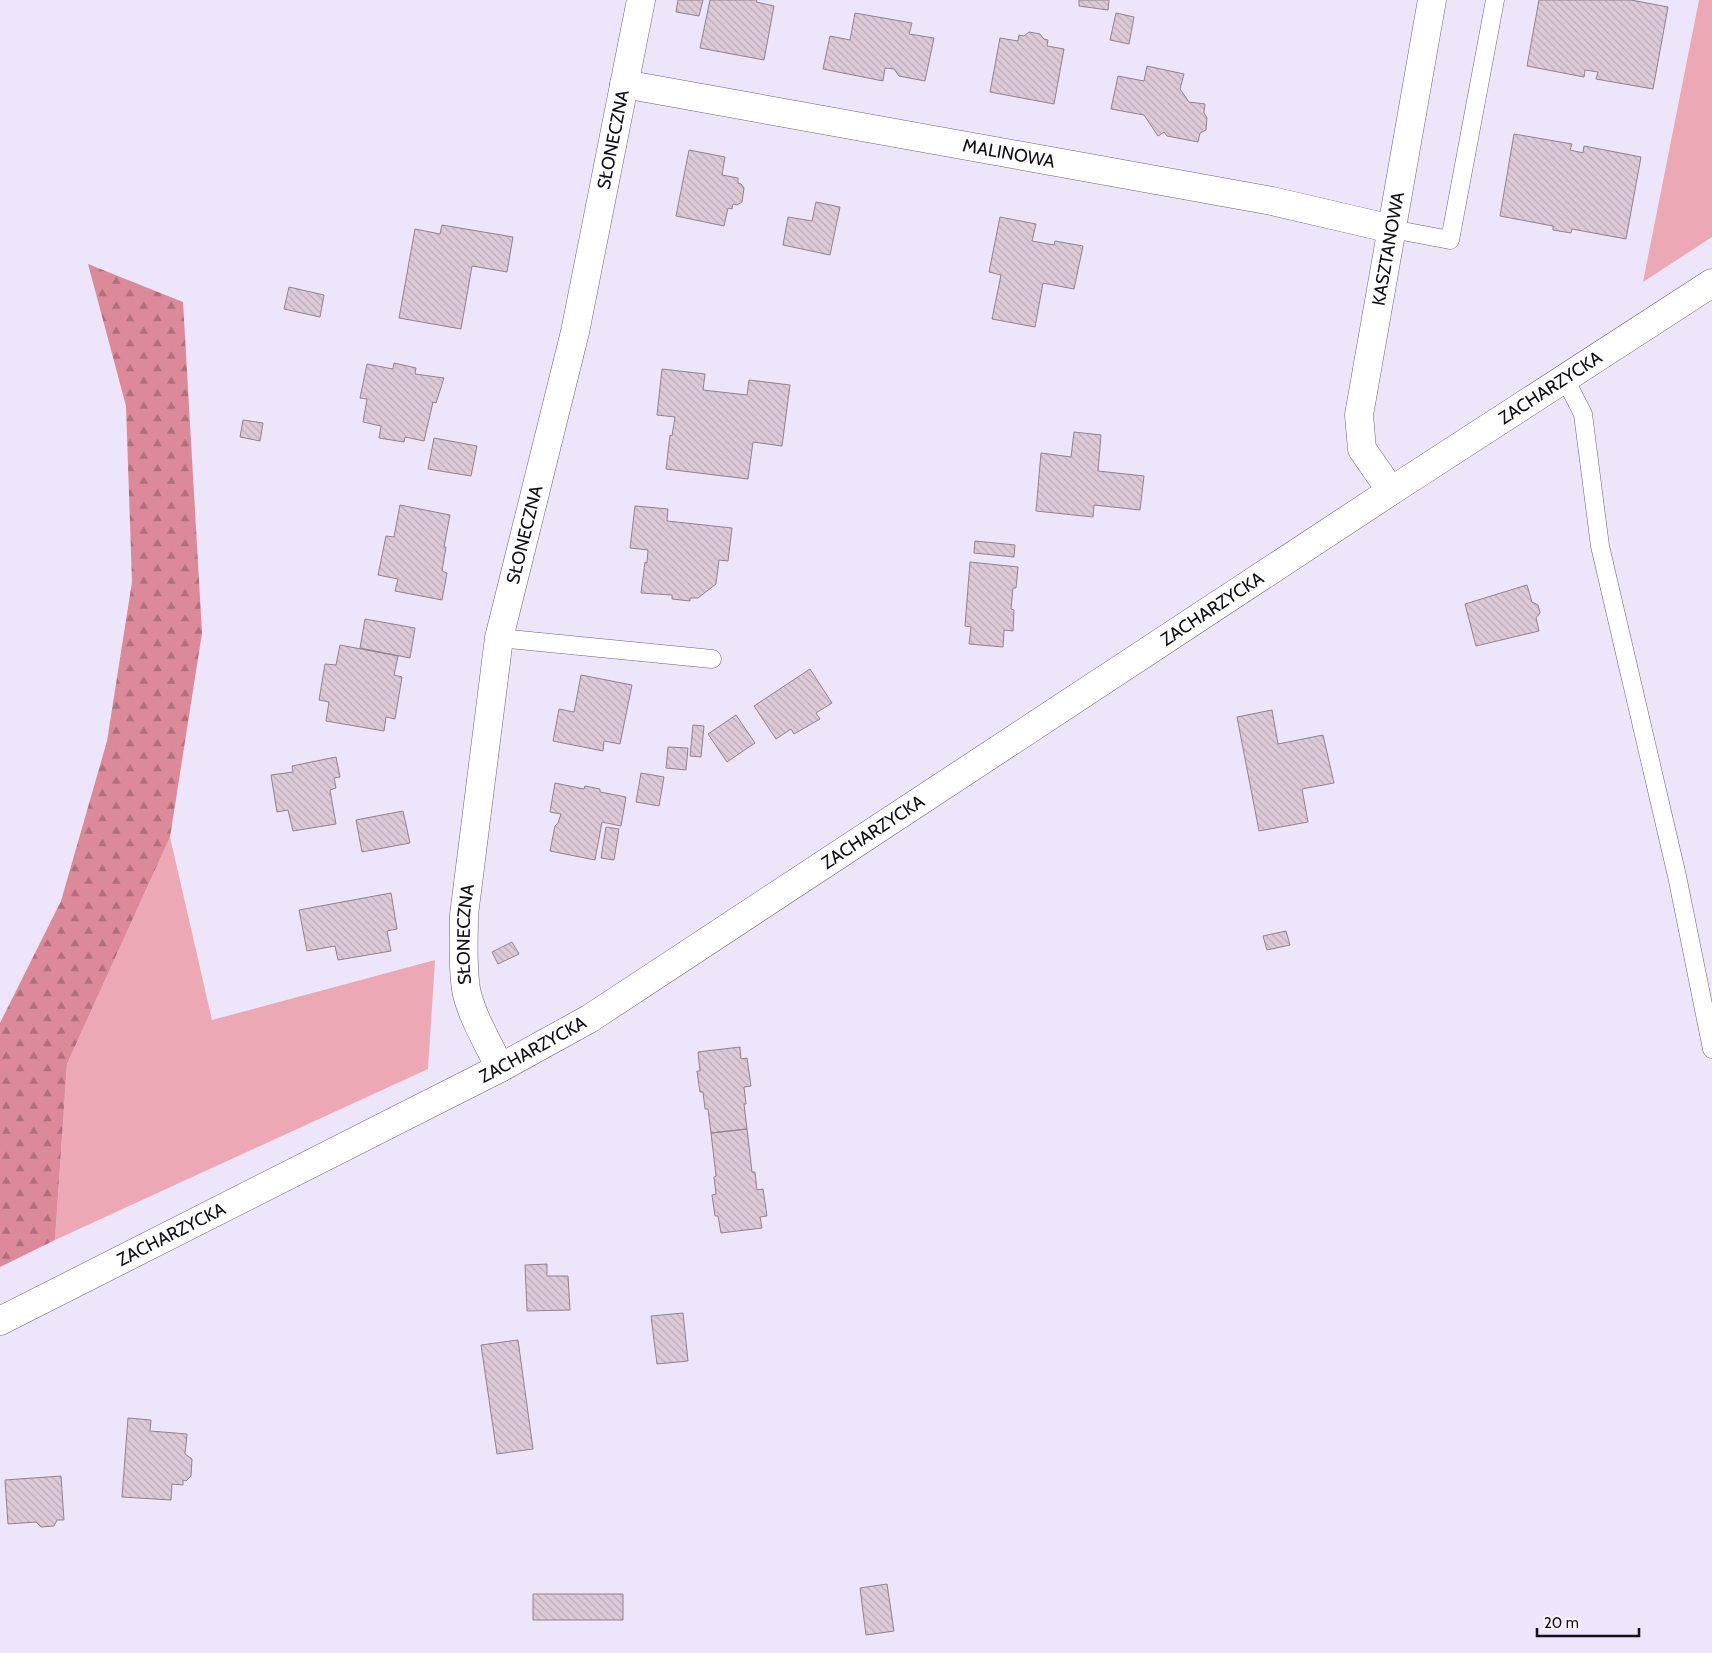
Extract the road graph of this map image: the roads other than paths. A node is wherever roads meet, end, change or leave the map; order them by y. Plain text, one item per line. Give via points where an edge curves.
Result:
1 (641, 0) edge
2 (1432, 0) edge
3 (1496, 0) edge
4 (624, 84) junction
5 (1392, 230) junction
6 (1712, 283) edge
7 (1564, 379) junction
8 (1391, 491) junction
9 (499, 638) junction
10 (712, 659) dead end
11 (1712, 1049) edge
12 (500, 1068) junction
13 (0, 1321) edge

1 - 4 street, SŁONECZNA
2 - 5 street, KASZTANOWA
3 - 5 lane via 1450,240
4 - 5 street, MALINOWA via 1272,201
4 - 9 street, SŁONECZNA via 575,332
5 - 8 street, KASZTANOWA via 1358,414 1362,449
6 - 7 street, ZACHARZYCKA
7 - 8 street, ZACHARZYCKA
7 - 11 lane via 1583,414 1600,546
8 - 12 street, ZACHARZYCKA via 588,1019
9 - 10 lane
9 - 12 street, SŁONECZNA via 464,914 463,958 466,991
12 - 13 street, ZACHARZYCKA

